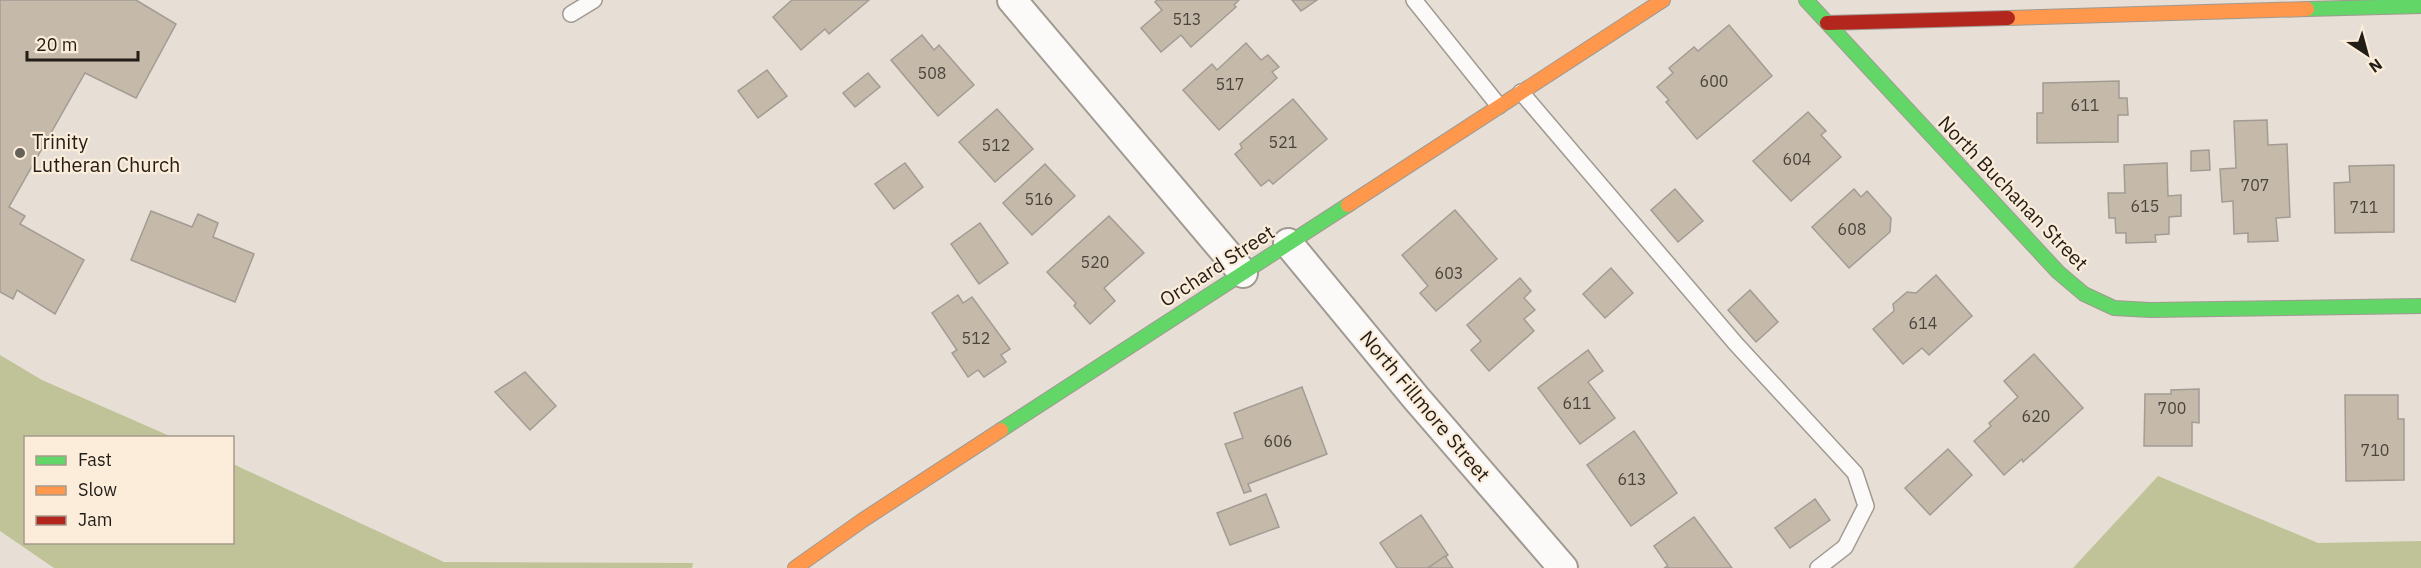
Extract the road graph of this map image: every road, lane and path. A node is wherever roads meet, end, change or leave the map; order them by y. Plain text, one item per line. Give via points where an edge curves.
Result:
1 (594, 0) edge
2 (1012, 0) edge
3 (1414, 0) edge
4 (1663, 0) edge
5 (1806, 0) edge
6 (2421, 6) edge
7 (571, 14) dead end
8 (1827, 23) junction
9 (1521, 92) junction
10 (1499, 106) junction
11 (1288, 243) junction
12 (1242, 273) junction
13 (2421, 306) edge
14 (795, 568) edge
15 (1563, 568) edge
16 (1818, 568) edge

1 - 7 lane
2 - 12 street
3 - 10 lane
4 - 9 street, Orchard Street
5 - 8 street, North Buchanan Street
6 - 8 street
8 - 13 street, North Buchanan Street via 2058,272 2084,294 2114,308 2150,310
9 - 10 street, Orchard Street
9 - 16 lane via 1729,335 1855,473 1866,506 1845,547
10 - 11 street, Orchard Street
11 - 12 street, Orchard Street
11 - 15 street, North Fillmore Street
12 - 14 street, Orchard Street

